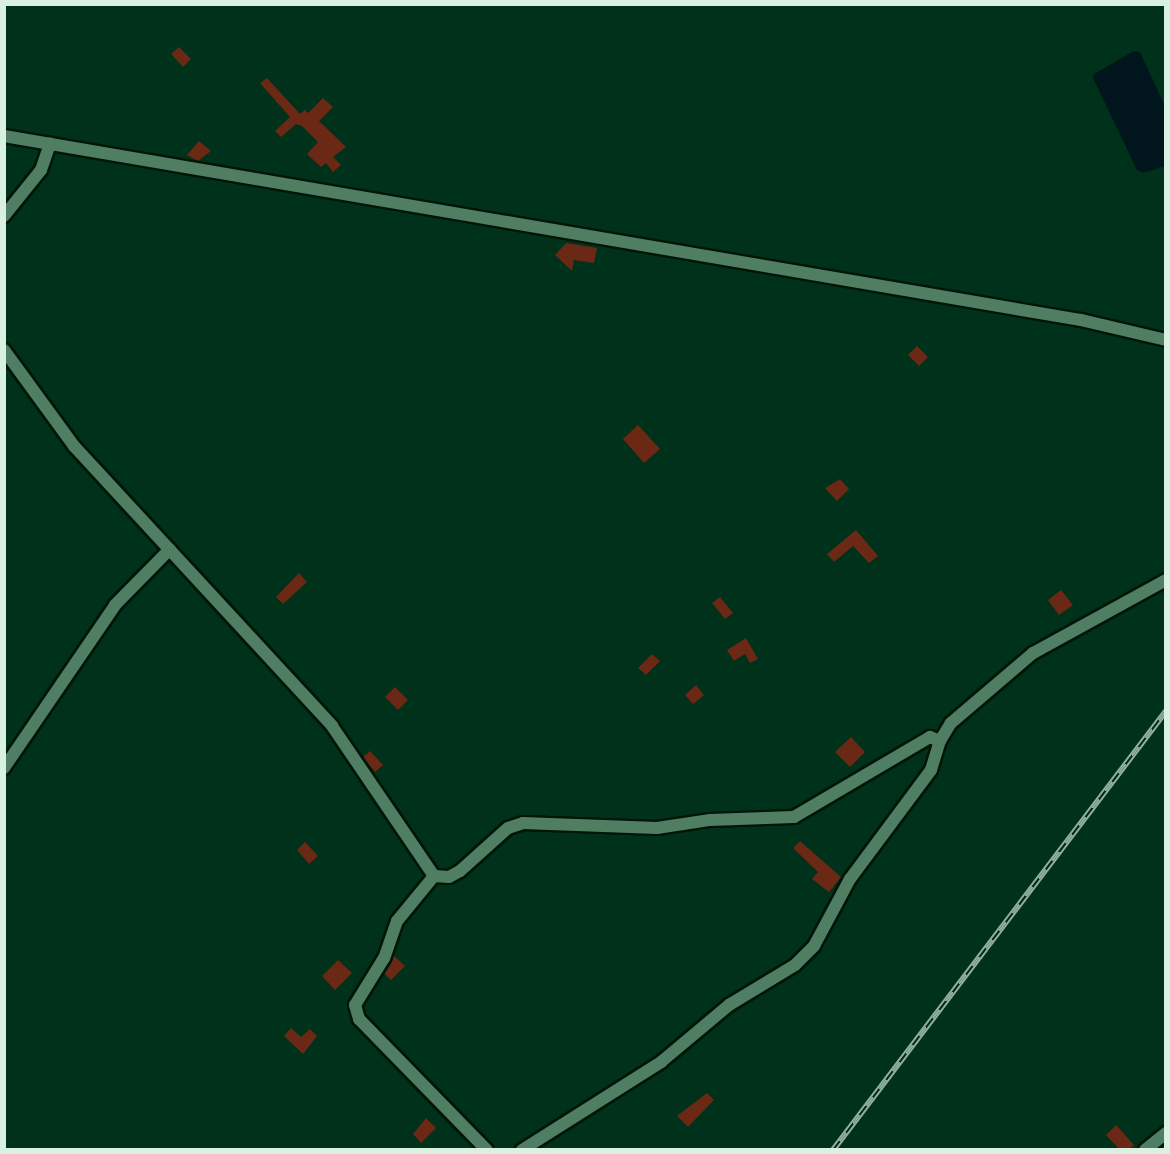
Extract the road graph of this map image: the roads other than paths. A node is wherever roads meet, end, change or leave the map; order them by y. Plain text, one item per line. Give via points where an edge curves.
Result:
1 (4, 136) edge
2 (50, 144) junction
3 (4, 216) edge
4 (1166, 340) edge
5 (4, 350) edge
6 (170, 549) junction
7 (1166, 580) edge
8 (940, 741) junction
9 (4, 768) edge
10 (434, 876) junction
11 (1166, 1133) edge
12 (487, 1149) edge
13 (522, 1149) edge
14 (1145, 1149) edge

1 - 2 street
2 - 3 street via 41,170
2 - 4 street via 1081,320
5 - 6 street via 74,446
6 - 9 street via 115,605
6 - 10 street via 332,726
7 - 8 street via 1033,653 951,723
8 - 10 street via 930,737 794,816 710,820 657,828 523,824 508,828 460,871 449,877
8 - 13 street via 931,770 850,879 814,946 795,965 729,1005 662,1062
10 - 12 street via 397,921 384,958 355,1005 359,1019
11 - 14 street

